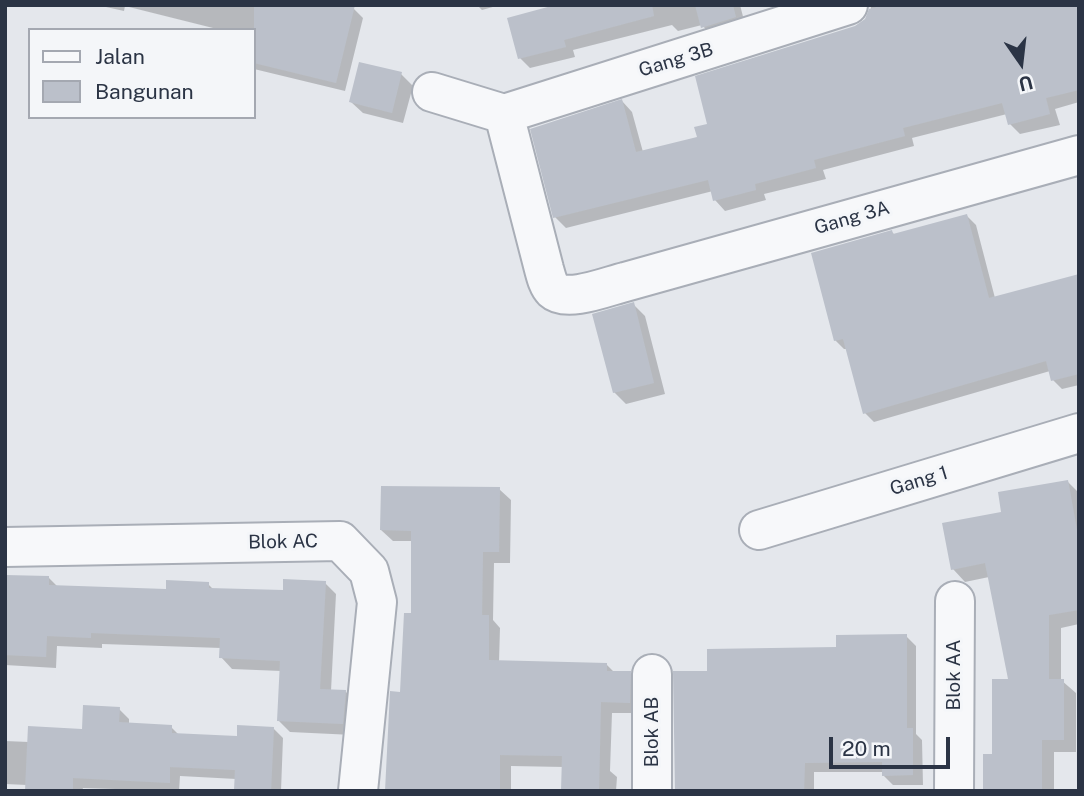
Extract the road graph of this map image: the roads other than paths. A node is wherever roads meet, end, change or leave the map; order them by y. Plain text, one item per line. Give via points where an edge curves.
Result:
1 (848, 5) edge
2 (432, 92) dead end
3 (504, 114) junction
4 (1079, 155) edge
5 (1079, 433) edge
6 (759, 530) dead end
7 (5, 547) edge
8 (955, 601) dead end
9 (652, 674) dead end
10 (358, 791) edge
11 (652, 791) edge
12 (954, 791) edge

1 - 3 street, Gang 3B
2 - 3 street
3 - 4 street, Gang 3A via 544,270 550,285 562,295 572,296
5 - 6 street, Gang 1
7 - 10 street, Blok AC via 340,541 369,571 377,602
8 - 12 street, Blok AA
9 - 11 street, Blok AB

